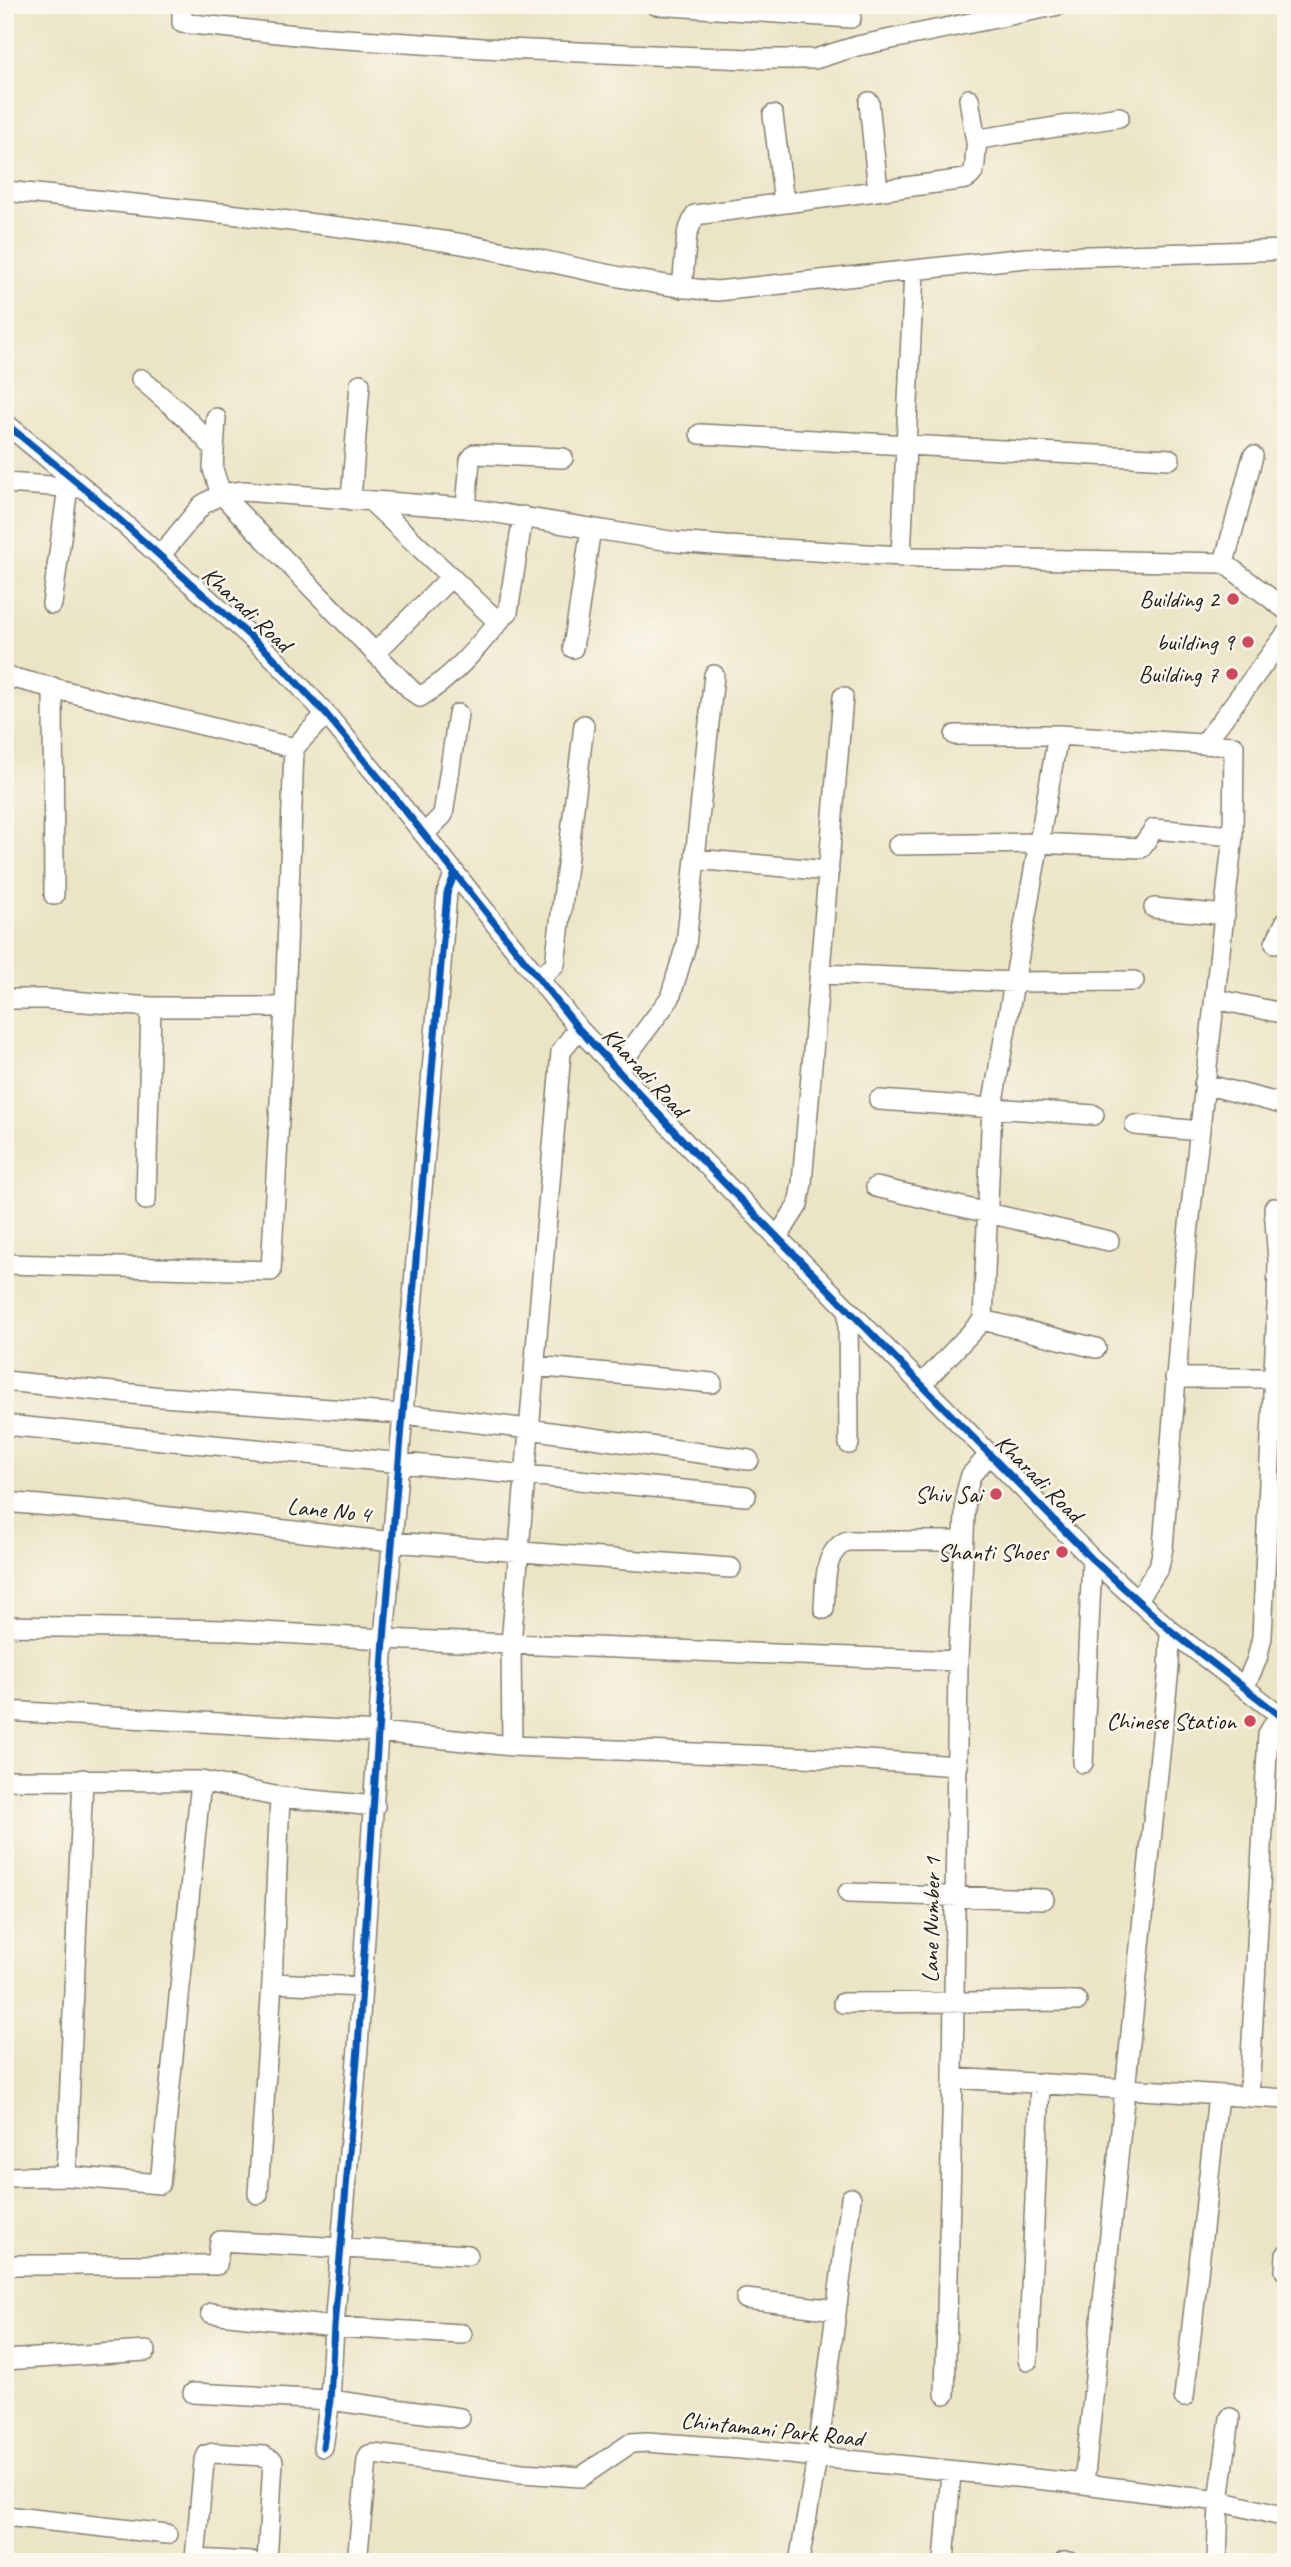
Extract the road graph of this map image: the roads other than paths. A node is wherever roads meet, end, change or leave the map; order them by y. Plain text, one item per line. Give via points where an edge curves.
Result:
1 (182, 5) edge
2 (656, 5) edge
3 (1059, 5) edge
4 (850, 12) edge
5 (857, 46) junction
6 (969, 99) dead end
7 (869, 102) dead end
8 (773, 116) dead end
9 (1119, 117) dead end
10 (976, 142) junction
11 (5, 191) edge
12 (878, 191) junction
13 (784, 202) junction
14 (1286, 250) edge
15 (914, 270) junction
16 (682, 288) junction
17 (141, 379) dead end
18 (360, 384) dead end
19 (216, 418) dead end
20 (5, 423) edge
21 (700, 434) dead end
22 (906, 445) junction
23 (214, 448) junction
24 (1252, 456) dead end
25 (563, 458) dead end
26 (1170, 459) dead end
27 (5, 483) edge
28 (76, 488) junction
29 (221, 494) junction
30 (351, 500) junction
31 (372, 502) junction
32 (466, 508) junction
33 (523, 516) junction
34 (591, 528) junction
35 (160, 556) junction
36 (901, 557) junction
37 (1224, 562) junction
38 (451, 577) junction
39 (52, 604) dead end
40 (1286, 610) edge
41 (505, 614) junction
42 (1286, 634) edge
43 (573, 648) dead end
44 (375, 653) junction
45 (714, 675) dead end
46 (5, 676) edge
47 (53, 687) junction
48 (843, 697) dead end
49 (326, 714) junction
50 (458, 714) dead end
51 (584, 724) dead end
52 (955, 735) dead end
53 (1058, 736) junction
54 (1204, 744) junction
55 (294, 748) junction
56 (424, 834) junction
57 (1233, 836) junction
58 (1038, 844) junction
59 (898, 845) dead end
60 (695, 859) junction
61 (829, 871) junction
62 (455, 873) junction
63 (54, 895) dead end
64 (1154, 908) dead end
65 (1226, 915) junction
66 (1286, 921) edge
67 (1275, 943) dead end
68 (821, 974) junction
69 (539, 978) junction
70 (1133, 981) dead end
71 (1014, 982) junction
72 (5, 999) edge
73 (1216, 999) junction
74 (285, 1006) junction
75 (151, 1007) junction
76 (1286, 1014) edge
77 (578, 1028) junction
78 (615, 1070) junction
79 (1204, 1084) junction
80 (879, 1100) dead end
81 (1286, 1105) edge
82 (992, 1107) junction
83 (1094, 1115) dead end
84 (1135, 1125) dead end
85 (1200, 1131) junction
86 (876, 1187) dead end
87 (146, 1200) dead end
88 (1274, 1208) dead end
89 (987, 1213) junction
90 (777, 1238) junction
91 (1109, 1241) dead end
92 (5, 1264) edge
93 (848, 1310) junction
94 (983, 1320) junction
95 (1096, 1348) dead end
96 (535, 1366) junction
97 (1175, 1378) junction
98 (1273, 1378) junction
99 (5, 1381) edge
100 (712, 1383) dead end
101 (921, 1385) junction
102 (403, 1414) junction
103 (5, 1425) edge
104 (529, 1429) junction
105 (849, 1444) dead end
106 (989, 1455) junction
107 (748, 1460) dead end
108 (399, 1465) junction
109 (525, 1475) junction
110 (746, 1496) dead end
111 (5, 1502) edge
112 (963, 1541) junction
113 (393, 1542) junction
114 (519, 1551) junction
115 (1092, 1559) junction
116 (731, 1568) dead end
117 (1137, 1601) junction
118 (824, 1609) dead end
119 (5, 1626) edge
120 (1170, 1630) junction
121 (384, 1639) junction
122 (511, 1644) junction
123 (958, 1661) junction
124 (1245, 1686) junction
125 (5, 1711) edge
126 (1282, 1717) edge
127 (379, 1732) junction
128 (512, 1746) junction
129 (1083, 1763) dead end
130 (957, 1766) junction
131 (83, 1779) junction
132 (5, 1780) edge
133 (201, 1781) junction
134 (280, 1797) junction
135 (375, 1806) junction
136 (848, 1893) dead end
137 (956, 1895) junction
138 (1044, 1899) dead end
139 (272, 1983) junction
140 (362, 1987) junction
141 (1077, 2001) dead end
142 (954, 2002) junction
143 (843, 2003) dead end
144 (953, 2078) junction
145 (1040, 2083) junction
146 (1126, 2088) junction
147 (1218, 2096) junction
148 (1249, 2098) junction
149 (1286, 2099) edge
150 (66, 2176) junction
151 (5, 2177) edge
152 (258, 2193) dead end
153 (850, 2198) dead end
154 (341, 2246) junction
155 (468, 2255) dead end
156 (1286, 2255) edge
157 (5, 2265) edge
158 (1285, 2272) edge
159 (746, 2300) dead end
160 (836, 2310) junction
161 (211, 2313) dead end
162 (334, 2328) junction
163 (462, 2334) dead end
164 (146, 2351) dead end
165 (5, 2360) edge
166 (1028, 2360) dead end
167 (193, 2393) dead end
168 (945, 2395) dead end
169 (1184, 2397) dead end
170 (330, 2400) junction
171 (460, 2418) dead end
172 (1230, 2418) dead end
173 (323, 2447) dead end
174 (817, 2458) junction
175 (951, 2472) junction
176 (1084, 2484) junction
177 (1219, 2501) junction
178 (5, 2516) edge
179 (1286, 2518) edge
180 (167, 2534) dead end
181 (195, 2560) edge
182 (250, 2562) edge
183 (267, 2562) edge
184 (357, 2562) edge
185 (799, 2562) edge
186 (944, 2562) edge
187 (1064, 2562) edge
188 (1069, 2562) edge
189 (1217, 2562) edge

1 - 5 street via 182,23 483,48 749,60 815,59
2 - 4 street
3 - 5 street
4 - 5 street
6 - 10 street
7 - 12 street
8 - 13 street
9 - 10 street via 984,137
10 - 12 street via 976,169 966,179
11 - 16 street via 229,213 452,243
12 - 13 street
13 - 16 street via 695,215 687,234
14 - 15 street via 1026,258
15 - 16 street via 717,291
15 - 22 street
17 - 23 street
18 - 30 street
19 - 23 street
20 - 28 street, Kharadi Road
21 - 22 street
22 - 26 street
22 - 36 street
23 - 29 street via 213,469
24 - 37 street
25 - 32 street via 475,454
27 - 28 street
28 - 35 street, Kharadi Road
28 - 39 street
29 - 30 street via 243,491
29 - 35 street via 202,505
29 - 44 street
30 - 31 street
31 - 32 street
31 - 38 street
32 - 33 street
33 - 34 street
33 - 41 street
34 - 36 street via 676,542
34 - 43 street
35 - 49 street, Kharadi Road via 271,656
36 - 37 street
37 - 40 street
38 - 41 street via 493,617
38 - 44 street
41 - 44 street via 476,649 420,697
42 - 54 street
45 - 60 street
46 - 47 street
47 - 55 street
47 - 63 street
48 - 61 street
49 - 55 street
49 - 56 street, Kharadi Road
50 - 56 street via 443,816
51 - 69 street via 555,964
52 - 53 street
53 - 54 street
53 - 58 street
54 - 57 street via 1234,746
55 - 74 street
56 - 62 street, Kharadi Road
57 - 58 street via 1154,830 1141,848
57 - 65 street
58 - 59 street
58 - 71 street
60 - 61 street
60 - 78 street via 686,945 670,998
61 - 68 street
62 - 69 street, Kharadi Road
62 - 102 street via 447,893
64 - 65 street
65 - 73 street
66 - 67 street
68 - 71 street
68 - 90 street via 802,1182 798,1205
69 - 77 street, Kharadi Road
70 - 71 street
71 - 82 street
72 - 75 street
73 - 76 street
73 - 79 street
74 - 75 street
74 - 92 street via 271,1271
75 - 87 street
77 - 78 street, Kharadi Road
77 - 96 street via 561,1052
78 - 90 street, Kharadi Road
79 - 81 street
79 - 85 street
80 - 82 street
82 - 83 street
82 - 89 street
84 - 85 street
85 - 97 street
86 - 89 street
88 - 98 street via 1278,1260
89 - 91 street
89 - 94 street
90 - 93 street, Kharadi Road
93 - 101 street, Kharadi Road
93 - 105 street
94 - 95 street
94 - 101 street
96 - 100 street
96 - 104 street
97 - 98 street
97 - 117 street via 1163,1548 1159,1567
98 - 124 street via 1262,1637
99 - 102 street
101 - 106 street, Kharadi Road
102 - 104 street
102 - 108 street
103 - 108 street
104 - 107 street
104 - 109 street
106 - 112 street, Lane Number 1 via 971,1475
106 - 115 street, Kharadi Road
108 - 109 street
108 - 113 street
109 - 110 street
109 - 114 street
111 - 113 street, Lane No 4
112 - 118 street via 847,1541 838,1545 828,1564
112 - 123 street, Lane Number 1
113 - 114 street, Lane No 4
113 - 121 street
114 - 116 street, Lane No 4
114 - 122 street
115 - 117 street, Kharadi Road
115 - 129 street
117 - 120 street, Kharadi Road
119 - 121 street via 227,1630
120 - 124 street, Kharadi Road
120 - 146 street
121 - 122 street
121 - 127 street
122 - 123 street
122 - 128 street
123 - 130 street, Lane Number 1
124 - 126 street, Kharadi Road
125 - 127 street
126 - 148 street via 1268,1734
127 - 128 street
127 - 135 street
128 - 130 street
130 - 137 street, Lane Number 1
131 - 132 street
131 - 133 street
131 - 150 street
133 - 134 street
133 - 150 street via 159,2184
134 - 135 street
134 - 139 street
135 - 140 street
136 - 137 street
137 - 138 street
137 - 142 street, Lane Number 1
139 - 140 street
139 - 152 street
140 - 154 street
141 - 142 street
142 - 143 street
142 - 144 street, Lane Number 1
144 - 145 street
144 - 168 street, Lane Number 1
145 - 146 street
145 - 166 street
146 - 147 street
146 - 176 street
147 - 148 street
147 - 169 street
148 - 149 street
150 - 151 street
153 - 160 street
154 - 155 street
154 - 157 street via 220,2241 216,2265
154 - 162 street
156 - 158 street
159 - 160 street
160 - 174 street
161 - 162 street
162 - 163 street
162 - 170 street
164 - 165 street
167 - 170 street
170 - 171 street
170 - 173 street
172 - 177 street
174 - 175 street, Chintamani Park Road
174 - 184 street, Chintamani Park Road via 631,2443 581,2477 369,2455
174 - 185 street
175 - 176 street, Chintamani Park Road
175 - 186 street
176 - 177 street, Chintamani Park Road
177 - 179 street, Chintamani Park Road
177 - 189 street
178 - 180 street
181 - 182 street
181 - 183 street via 204,2462 213,2453 264,2456 273,2462
187 - 188 street

